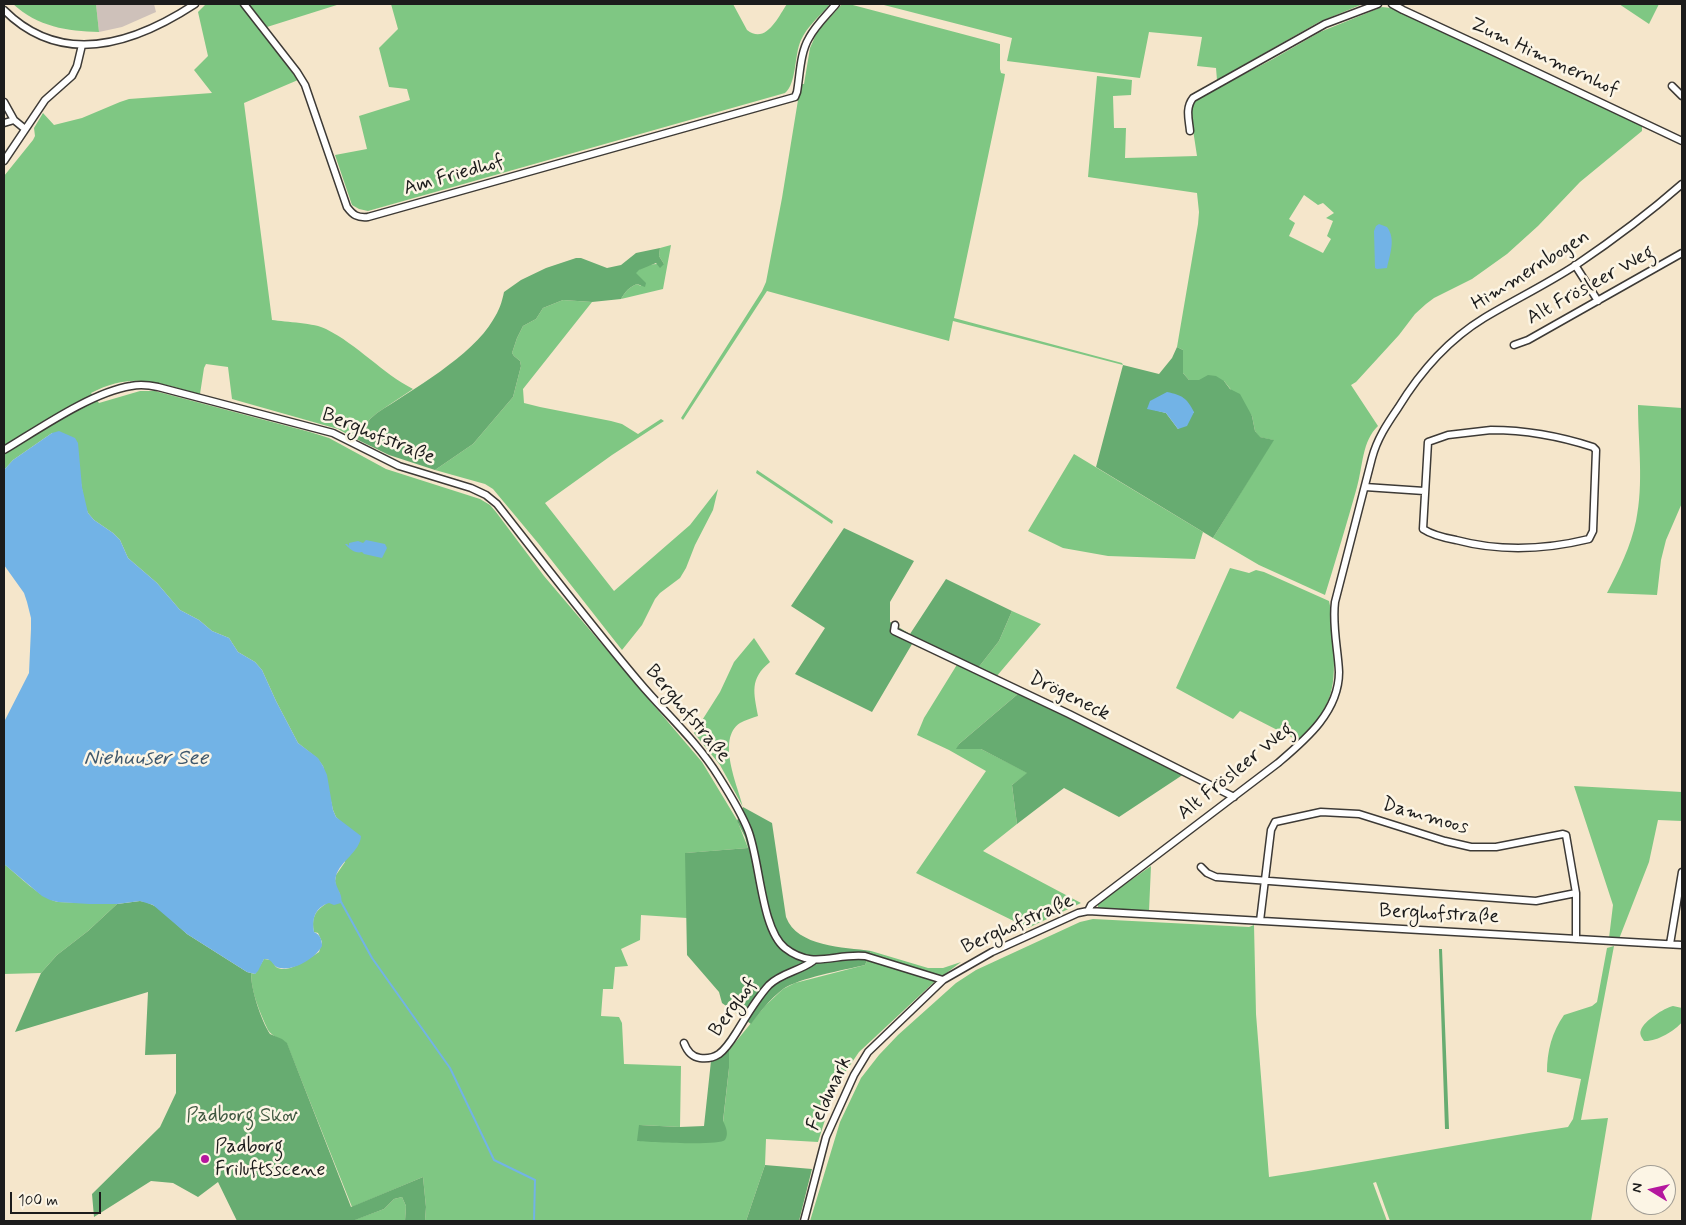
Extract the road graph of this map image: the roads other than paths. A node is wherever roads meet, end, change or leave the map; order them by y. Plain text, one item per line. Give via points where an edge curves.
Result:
1 (195, 4) edge
2 (244, 4) edge
3 (836, 4) edge
4 (1378, 4) edge
5 (1392, 4) edge
6 (4, 10) edge
7 (82, 45) junction
8 (1672, 86) dead end
9 (1682, 96) edge
10 (4, 102) edge
11 (14, 120) junction
12 (4, 123) edge
13 (25, 129) junction
14 (1190, 131) dead end
15 (1682, 141) edge
16 (4, 161) edge
17 (1682, 184) edge
18 (1682, 253) edge
19 (1576, 265) junction
20 (1598, 301) junction
21 (1514, 345) dead end
22 (1406, 395) joint
23 (4, 450) edge
24 (1365, 487) junction
25 (1424, 491) junction
26 (895, 625) dead end
27 (1234, 797) junction
28 (1201, 867) dead end
29 (1682, 872) edge
30 (1265, 880) junction
31 (1576, 893) junction
32 (1088, 911) junction
33 (1260, 921) junction
34 (1576, 939) junction
35 (1670, 944) junction
36 (1682, 945) edge
37 (813, 960) junction
38 (943, 980) junction
39 (684, 1043) dead end
40 (804, 1221) edge

1 - 7 street via 116,42
2 - 3 street, Am Friedhof via 305,85 347,207 360,218 795,97 808,40 814,28
4 - 14 street via 1325,24 1193,98 1188,109
5 - 15 street, Zum Himmernhof
6 - 7 street via 41,36
7 - 13 street via 72,76 45,100
8 - 9 street
10 - 11 street
11 - 12 street
11 - 13 street
13 - 16 street
17 - 19 street, Himmernbogen
18 - 20 street, Alt Frösleer Weg
19 - 20 street
19 - 22 street, Himmernbogen via 1465,332 1424,370
20 - 21 street, Alt Frösleer Weg
22 - 24 street, Alt Frösleer Weg via 1376,445
23 - 37 street, Berghofstraße via 87,402 118,389 146,385 333,433 398,466 486,495 497,504 606,642 719,776 748,829 775,936 785,948
24 - 25 street
24 - 27 street, Alt Frösleer Weg via 1335,602 1339,673 1332,702 1304,740
25 - 25 street via 1427,445 1439,437 1514,430 1558,436 1596,450 1593,531 1589,538 1569,544 1495,548 1439,535 1423,529
26 - 27 street, Drögeneck via 894,631
27 - 32 street, Alt Frösleer Weg via 1091,905
28 - 30 street via 1216,877
29 - 35 street
30 - 31 street via 1536,901
30 - 31 street, Dammoos via 1271,830 1275,822 1321,812 1359,814 1471,847 1496,847 1563,834 1566,835
30 - 33 street, Dammoos
31 - 34 street, Dammoos
32 - 33 street, Berghofstraße
32 - 38 street, Berghofstraße via 1044,927
33 - 34 street, Berghofstraße
34 - 35 street, Berghofstraße
35 - 36 street, Berghofstraße
37 - 38 street, Berghofstraße via 865,956
37 - 39 street, Berghof via 769,985 727,1047 718,1055 695,1057
38 - 40 street, Feldmark via 868,1052 854,1075 826,1137

